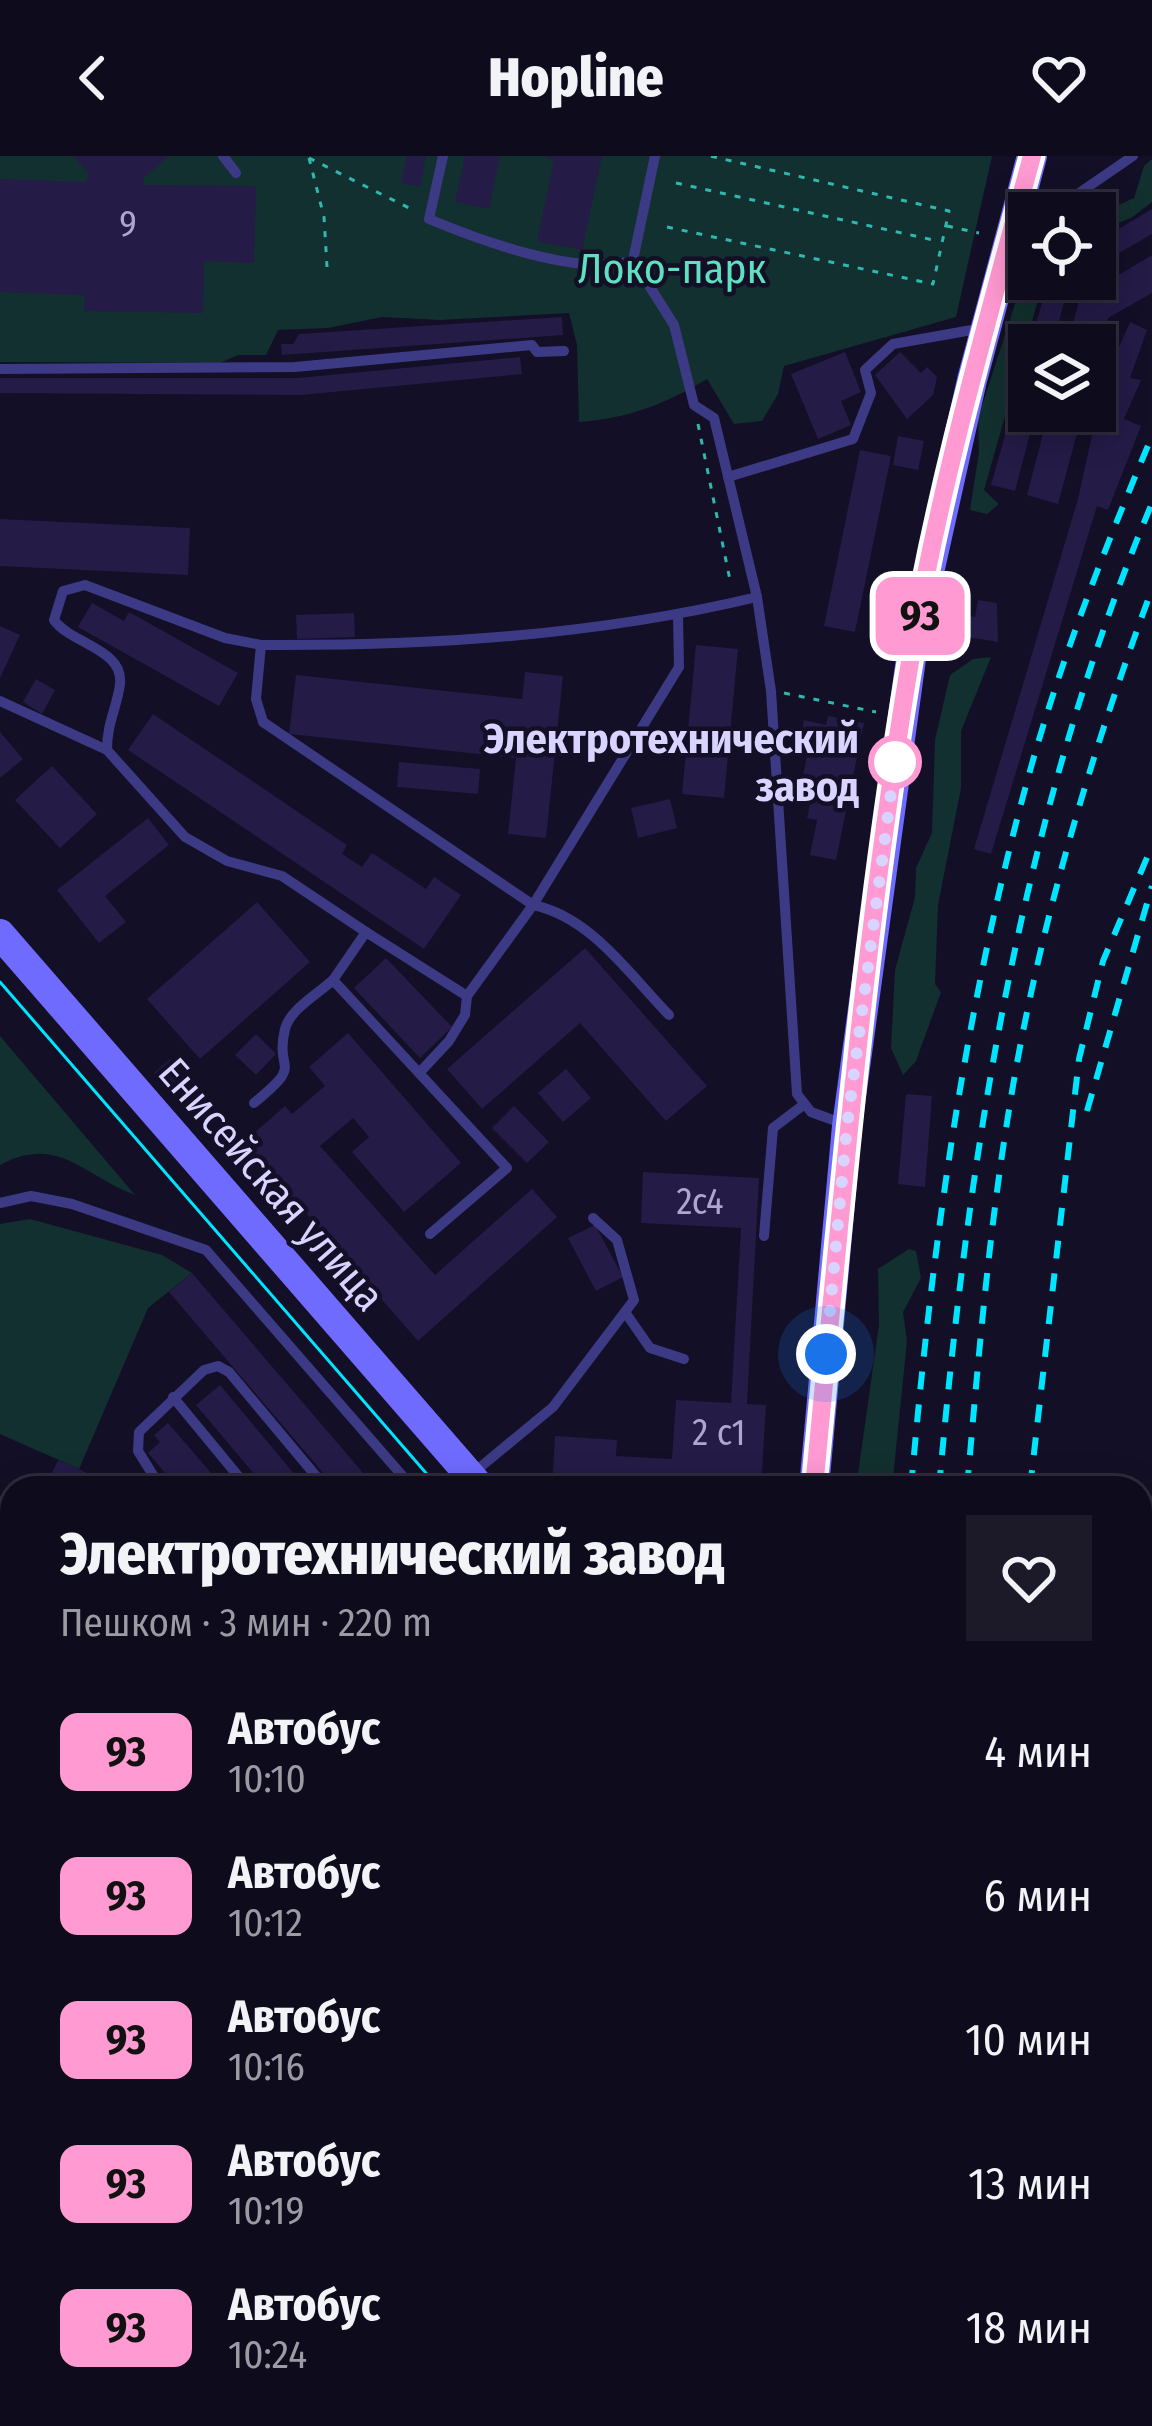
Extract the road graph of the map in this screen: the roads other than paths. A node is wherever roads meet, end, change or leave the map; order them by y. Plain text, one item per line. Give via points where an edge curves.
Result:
1 (223, 156) edge
2 (442, 156) edge
3 (656, 156) edge
4 (1032, 156) edge
5 (1133, 156) edge
6 (236, 173) dead end
7 (1026, 192) edge
8 (1081, 192) edge
9 (633, 260) junction
10 (1008, 265) edge
11 (986, 328) junction
12 (564, 351) dead end
13 (0, 369) edge
14 (728, 477) junction
15 (757, 597) junction
16 (678, 616) junction
17 (261, 644) junction
18 (0, 701) edge
19 (107, 750) junction
20 (533, 905) junction
21 (366, 932) junction
22 (0, 934) edge
23 (0, 959) edge
24 (333, 980) junction
25 (467, 996) junction
26 (668, 1015) dead end
27 (421, 1071) junction
28 (254, 1103) dead end
29 (802, 1106) junction
30 (847, 1126) junction
31 (0, 1203) edge
32 (593, 1218) dead end
33 (430, 1234) dead end
34 (764, 1236) dead end
35 (625, 1312) junction
36 (684, 1359) dead end
37 (173, 1397) junction
38 (154, 1476) edge
39 (238, 1476) edge
40 (316, 1476) edge
41 (403, 1476) edge
42 (462, 1476) edge
43 (462, 1476) edge
44 (478, 1476) edge
45 (815, 1476) edge

1 - 6 lane
2 - 9 lane via 430,219 506,248 605,265
3 - 9 lane
4 - 7 main road
5 - 8 lane
9 - 14 lane via 674,325 694,405 714,418
10 - 11 main road
11 - 14 lane via 893,344 865,370 871,393 853,440
11 - 30 main road via 913,644
12 - 13 lane via 532,345 295,367
14 - 15 lane
15 - 16 lane
15 - 29 lane via 772,691
16 - 17 lane via 508,637
16 - 20 lane via 679,667
17 - 19 lane via 225,638 113,592 86,585 63,591 54,620 121,672
17 - 20 lane via 256,699 263,722
18 - 19 lane
19 - 21 lane via 185,837 227,861 282,876
20 - 25 lane
20 - 26 lane via 561,911 593,936
21 - 24 lane
21 - 25 lane
22 - 42 main road, Енисейская улица
23 - 43 main road, Енисейская улица
24 - 27 lane
24 - 28 lane via 291,1017 289,1064
25 - 27 lane via 457,1028
27 - 33 lane via 507,1168
29 - 30 lane
29 - 34 lane via 773,1128
30 - 45 main road
31 - 41 lane via 31,1196 72,1204 206,1250
32 - 35 lane via 628,1264 634,1300
35 - 36 lane via 650,1348
35 - 44 lane via 553,1407
37 - 38 lane via 139,1432 138,1451
37 - 39 lane
37 - 40 lane via 204,1370 229,1372

